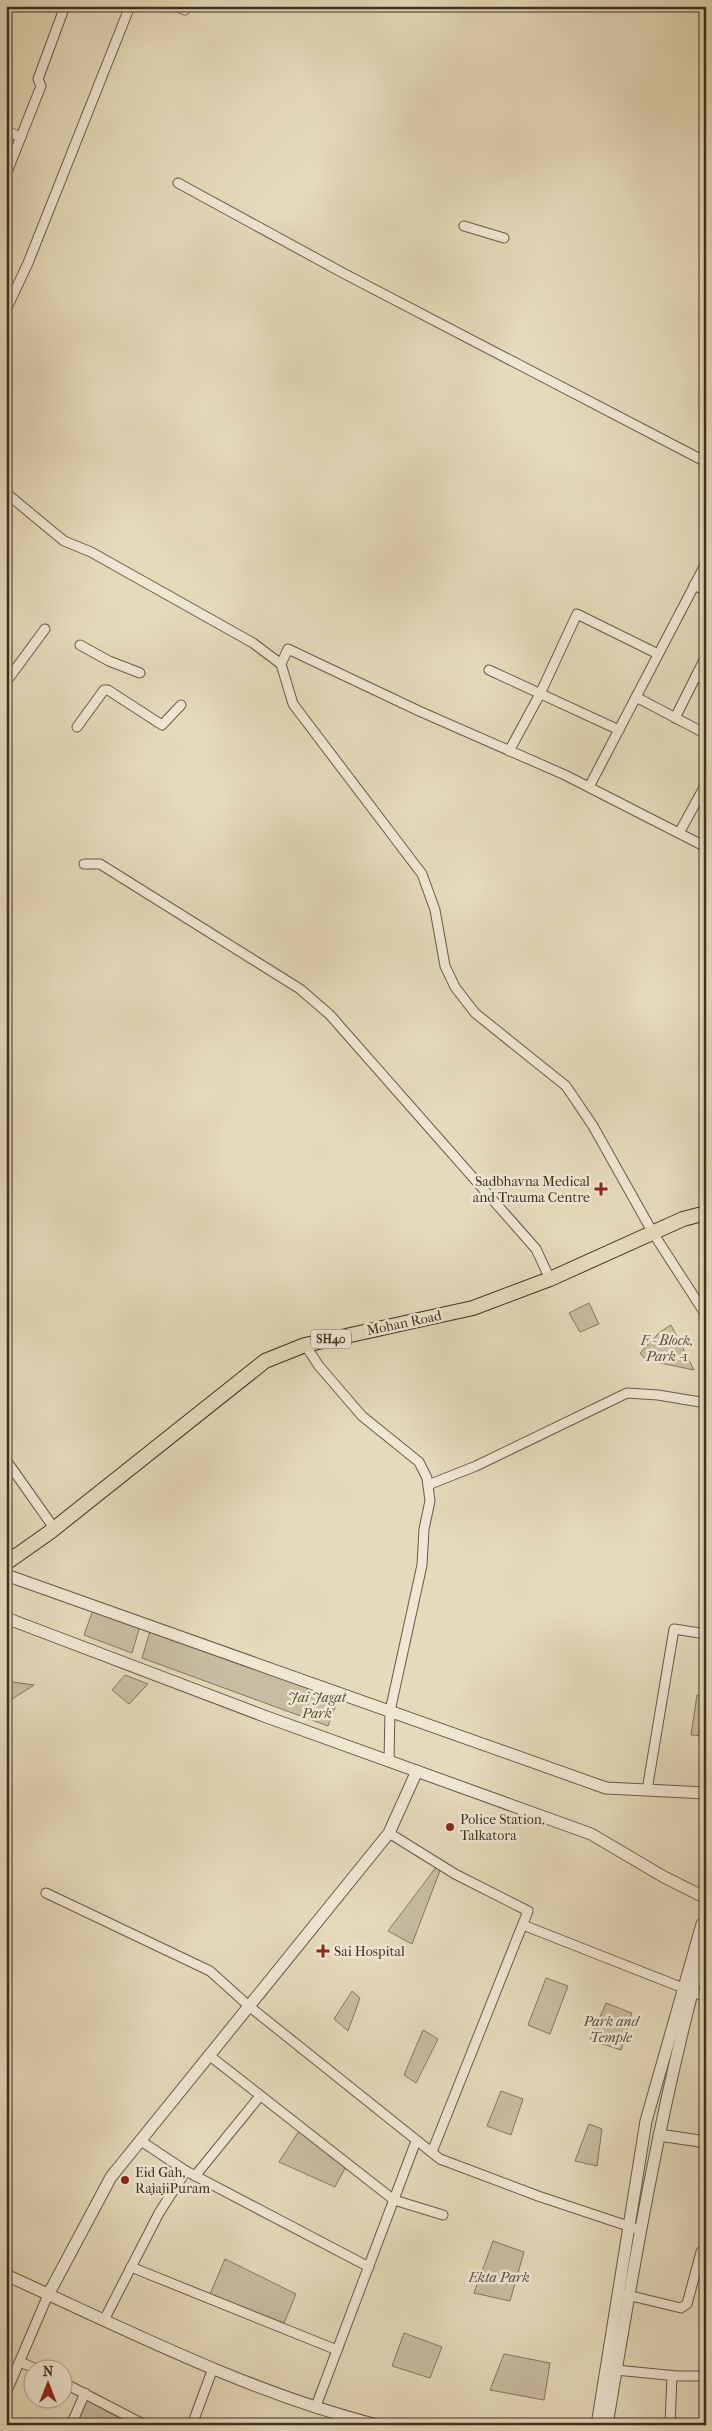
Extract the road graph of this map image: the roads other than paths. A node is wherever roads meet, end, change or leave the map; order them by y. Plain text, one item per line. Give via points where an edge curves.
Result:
1 (65, 6) edge
2 (130, 6) edge
3 (175, 6) edge
4 (185, 10) dead end
5 (6, 131) edge
6 (21, 137) junction
7 (7, 172) edge
8 (178, 183) dead end
9 (464, 226) dead end
10 (504, 238) dead end
11 (6, 310) edge
12 (706, 462) edge
13 (6, 493) edge
14 (706, 563) edge
15 (694, 585) junction
16 (706, 591) edge
17 (45, 628) dead end
18 (80, 644) dead end
19 (658, 654) junction
20 (706, 656) edge
21 (281, 664) junction
22 (489, 670) dead end
23 (140, 673) dead end
24 (696, 676) junction
25 (706, 681) edge
26 (6, 682) edge
27 (540, 694) junction
28 (636, 697) junction
29 (181, 705) dead end
30 (675, 718) junction
31 (77, 727) dead end
32 (619, 730) junction
33 (706, 734) edge
34 (509, 751) junction
35 (706, 784) edge
36 (589, 787) junction
37 (678, 833) junction
38 (706, 847) edge
39 (84, 864) dead end
40 (706, 1212) edge
41 (654, 1233) junction
42 (550, 1279) junction
43 (701, 1300) edge
44 (706, 1315) edge
45 (305, 1345) junction
46 (706, 1403) edge
47 (6, 1460) edge
48 (428, 1485) junction
49 (54, 1528) junction
50 (6, 1563) edge
51 (6, 1576) edge
52 (6, 1618) edge
53 (706, 1634) edge
54 (390, 1711) junction
55 (389, 1761) junction
56 (417, 1771) junction
57 (647, 1790) junction
58 (705, 1794) edge
59 (389, 1833) junction
60 (46, 1893) dead end
61 (706, 1898) edge
62 (706, 1922) edge
63 (523, 1925) junction
64 (706, 1940) edge
65 (687, 1990) junction
66 (706, 1997) edge
67 (250, 2007) junction
68 (210, 2056) junction
69 (260, 2096) junction
70 (659, 2135) junction
71 (416, 2140) junction
72 (141, 2141) junction
73 (706, 2142) edge
74 (432, 2152) junction
75 (186, 2171) junction
76 (195, 2176) junction
77 (394, 2200) junction
78 (443, 2215) dead end
79 (634, 2228) junction
80 (706, 2252) edge
81 (131, 2267) junction
82 (369, 2267) junction
83 (6, 2275) edge
84 (48, 2294) junction
85 (624, 2294) junction
86 (104, 2320) junction
87 (337, 2350) junction
88 (20, 2362) joint
89 (213, 2368) junction
90 (616, 2370) junction
91 (672, 2376) junction
92 (706, 2376) edge
93 (72, 2387) edge
94 (6, 2393) edge
95 (86, 2394) junction
96 (316, 2406) junction
97 (72, 2425) edge
98 (144, 2425) edge
99 (192, 2425) edge
100 (377, 2425) edge
101 (597, 2425) edge
102 (607, 2425) edge
103 (670, 2425) edge

1 - 6 street via 38,79 41,86
2 - 11 street via 28,263
3 - 4 street
5 - 6 street
6 - 7 street
8 - 12 street via 349,277
9 - 10 street
13 - 21 street via 64,541 91,552 252,643
14 - 15 street
15 - 16 street
15 - 19 street
17 - 26 street
18 - 23 street
19 - 27 street via 577,614
19 - 28 street
20 - 24 street
21 - 34 street via 288,649
21 - 41 street via 293,704 422,874 435,910 445,966 455,987 475,1013 566,1086 593,1126
22 - 27 street
24 - 25 street
24 - 30 street
27 - 32 street
27 - 34 street
28 - 30 street
28 - 32 street
29 - 31 street via 162,726 104,690
30 - 33 street
32 - 36 street
34 - 36 street
35 - 37 street
36 - 37 street
37 - 38 street
39 - 42 street via 100,864 300,989 330,1015 536,1249
40 - 41 main road, Mohan Road / SH40
41 - 42 main road, Mohan Road / SH40
41 - 43 street
42 - 45 main road, Mohan Road / SH40 via 473,1308
43 - 44 street
45 - 48 street via 362,1416 419,1462
45 - 49 main road, Mohan Road / SH40 via 264,1361
46 - 48 street via 627,1393 476,1466
47 - 49 street
48 - 54 street via 430,1501 422,1565
49 - 50 main road, Mohan Road / SH40
51 - 54 street
52 - 55 street
53 - 57 street via 674,1629
54 - 55 street
54 - 57 street via 606,1788
55 - 56 street
56 - 59 street
56 - 61 street via 591,1834
57 - 58 street
59 - 63 street via 455,1874 528,1911
59 - 67 street
60 - 67 street via 210,1971
62 - 65 street via 702,1924
63 - 65 street
63 - 74 street
64 - 65 street
65 - 66 street
65 - 70 street
65 - 79 street via 646,2121
67 - 68 street
67 - 71 street
68 - 69 street
68 - 72 street
69 - 76 street
69 - 77 street
70 - 73 street
70 - 79 street
71 - 74 street
71 - 77 street
72 - 75 street
72 - 84 street via 111,2177
74 - 79 street via 440,2159 538,2196
75 - 76 street
75 - 81 street
76 - 82 street
77 - 78 street
77 - 82 street
79 - 85 street
80 - 85 street via 701,2252 688,2304 681,2308
81 - 86 street
81 - 87 street
82 - 87 street
83 - 84 street
84 - 86 street
84 - 88 street
85 - 90 street
85 - 101 street
86 - 89 street
87 - 96 street
88 - 94 street
89 - 96 street
89 - 99 street
90 - 91 street
90 - 102 street
91 - 92 street
91 - 103 street
93 - 95 street
95 - 97 street
95 - 98 street
96 - 100 street

